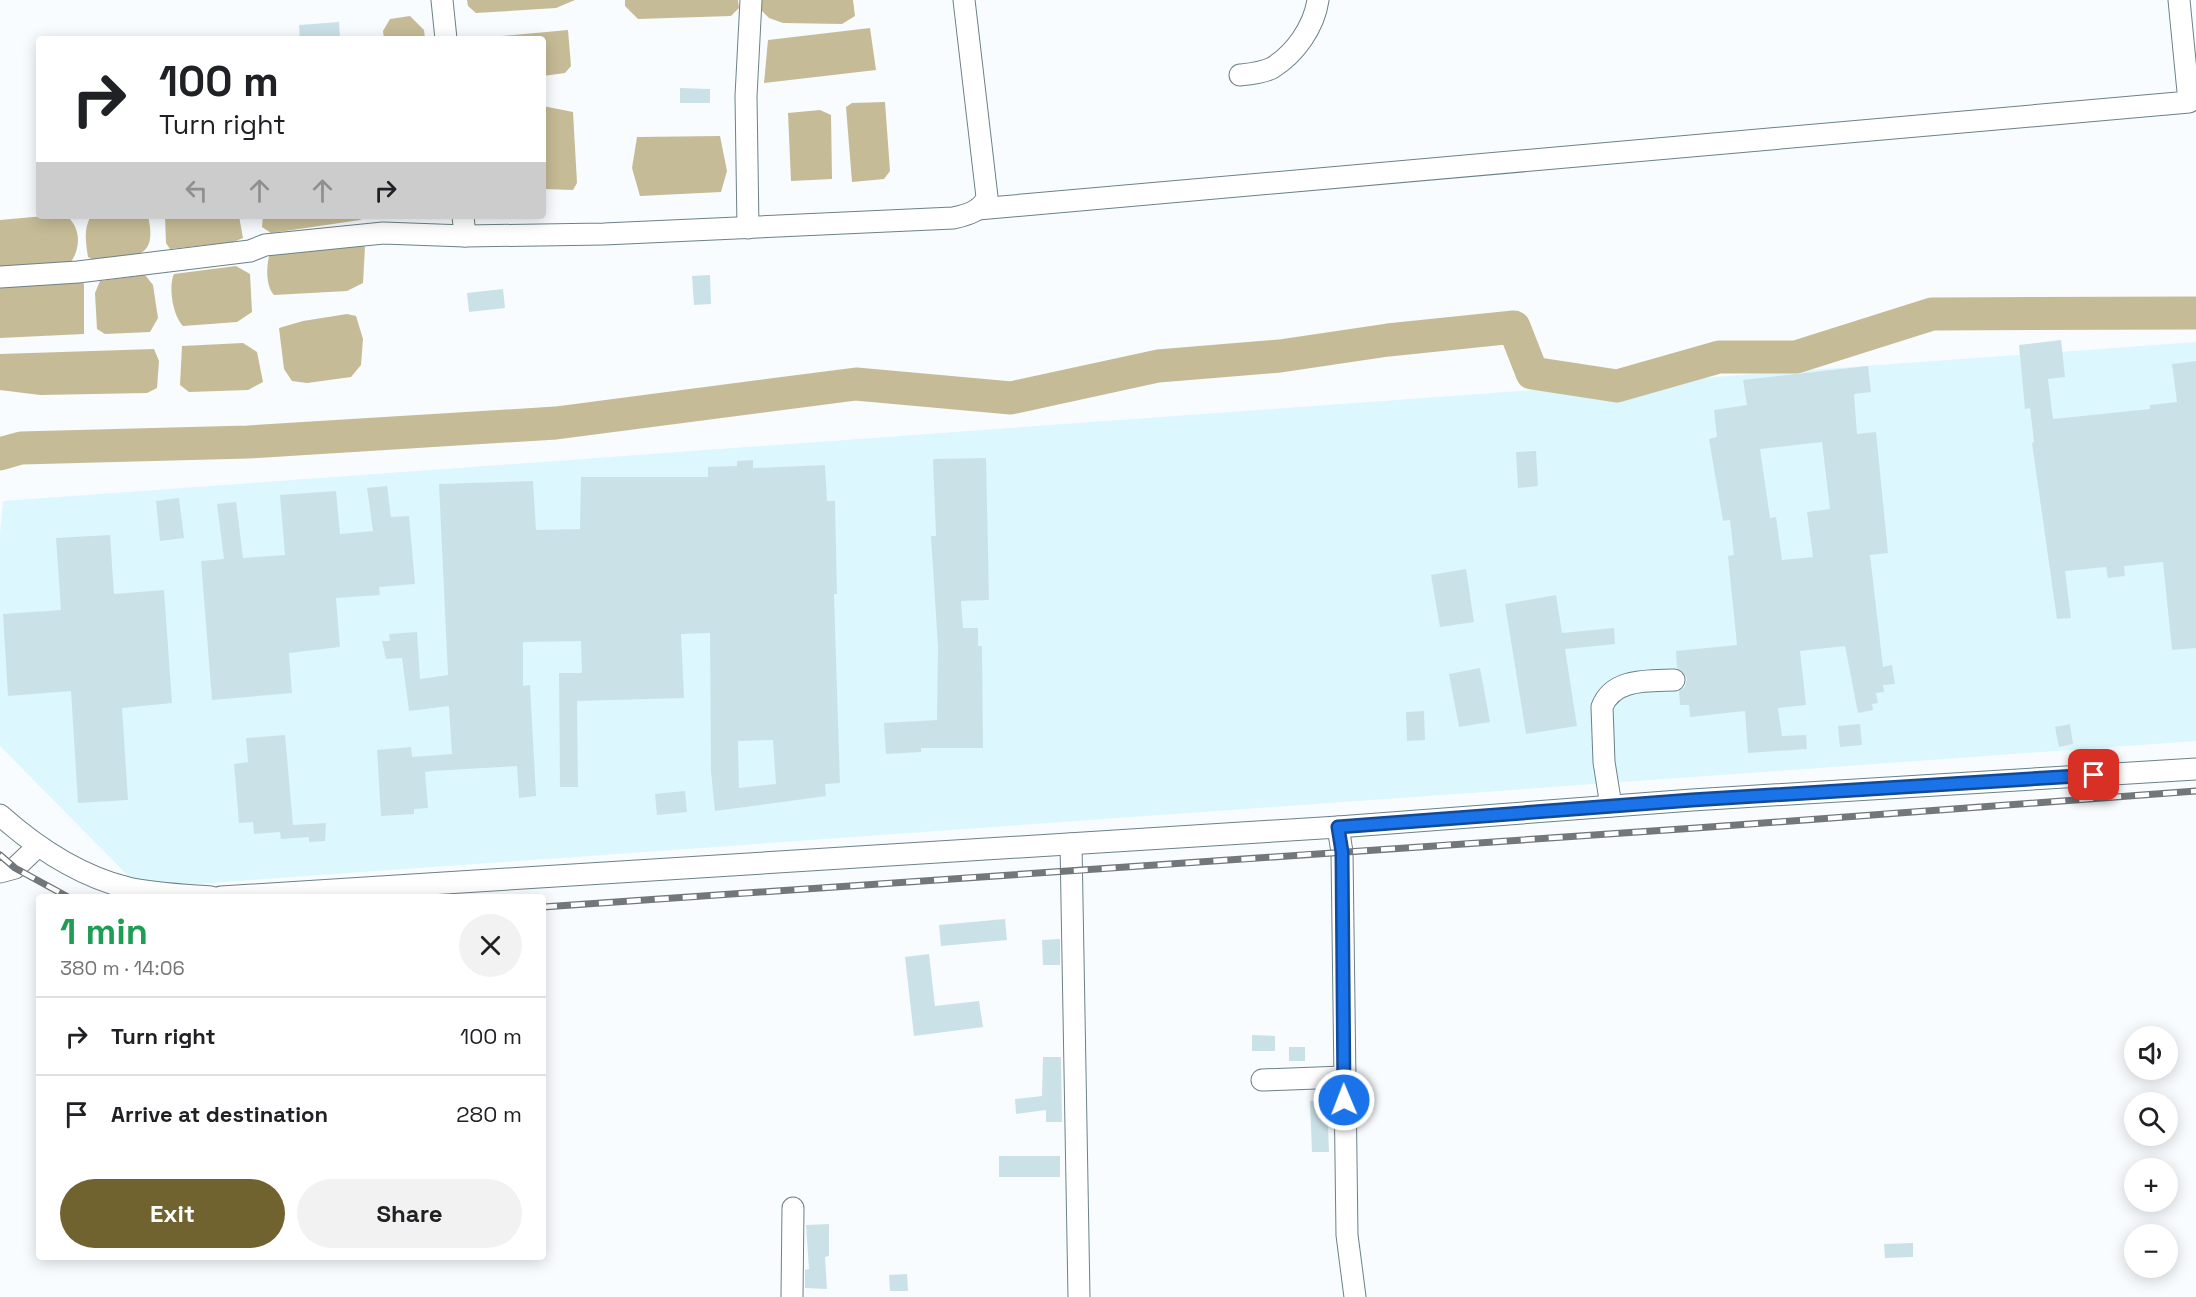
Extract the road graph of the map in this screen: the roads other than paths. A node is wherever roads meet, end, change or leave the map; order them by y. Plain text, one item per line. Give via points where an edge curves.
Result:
1 (442, 0) edge
2 (751, 0) edge
3 (964, 0) edge
4 (1318, 0) edge
5 (2179, 0) edge
6 (446, 36) edge
7 (1240, 75) dead end
8 (978, 209) junction
9 (464, 226) edge
10 (748, 228) junction
11 (0, 277) edge
12 (1674, 680) dead end
13 (2196, 769) edge
14 (1611, 806) junction
15 (0, 815) edge
16 (1338, 827) junction
17 (1071, 844) junction
18 (37, 847) junction
19 (0, 872) edge
20 (184, 894) edge
21 (269, 894) edge
22 (1343, 1077) junction
23 (1262, 1080) dead end
24 (793, 1209) dead end
25 (792, 1297) edge
26 (1079, 1297) edge
27 (1355, 1297) edge

1 - 6 street
2 - 10 street via 746,96
3 - 8 street via 987,197
4 - 7 street via 1302,39 1288,54 1272,68
5 - 8 street via 2189,102
8 - 10 street via 953,218
9 - 10 street
9 - 11 street via 265,245 250,251 78,272
12 - 14 street via 1627,684 1615,688 1604,701 1604,762
13 - 14 street
14 - 16 street
15 - 18 street
16 - 17 street
16 - 22 street via 1342,852
17 - 21 street
17 - 26 street
18 - 19 street via 15,868
18 - 20 street via 91,876 129,888
22 - 23 street
22 - 27 street via 1347,1235
24 - 25 street

